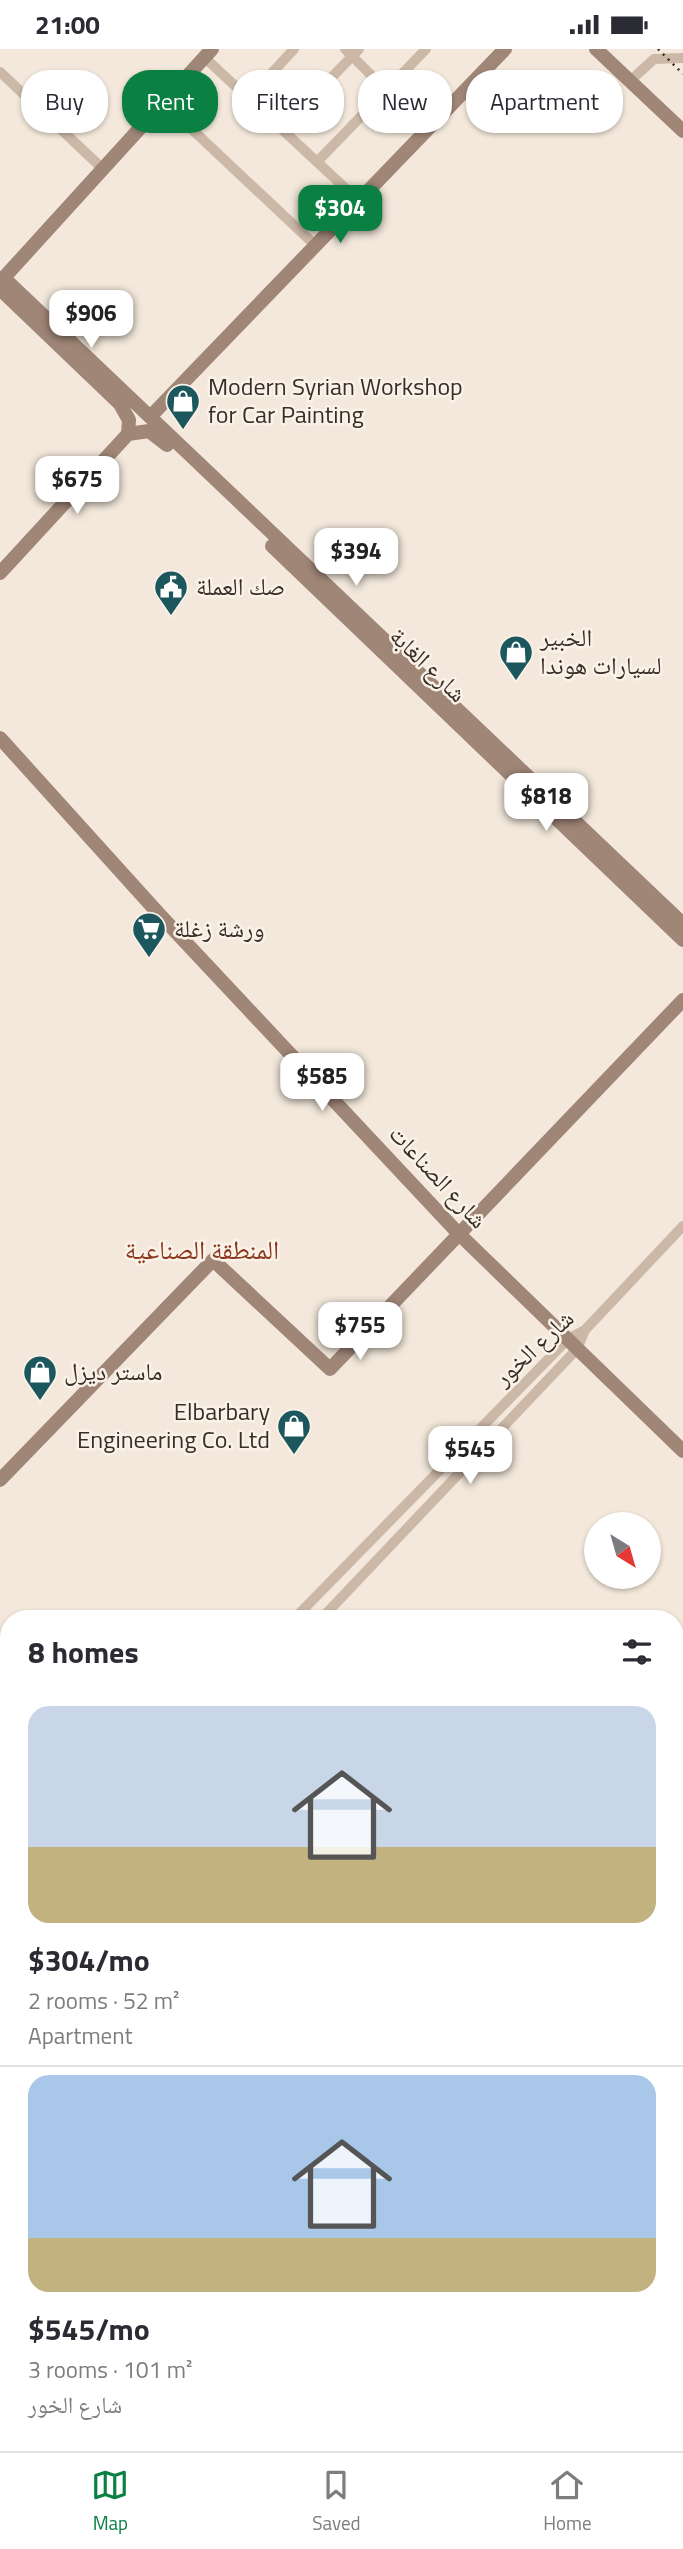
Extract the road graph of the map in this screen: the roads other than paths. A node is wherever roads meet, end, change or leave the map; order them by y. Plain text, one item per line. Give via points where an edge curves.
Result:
1 (294, 49) edge
2 (426, 49) edge
3 (596, 49) edge
4 (352, 51) edge
5 (498, 51) edge
6 (208, 53) edge
7 (683, 58) edge
8 (193, 70) edge
9 (275, 70) edge
10 (335, 70) edge
11 (368, 70) edge
12 (406, 70) edge
13 (0, 72) edge
14 (232, 81) edge
15 (630, 81) junction
16 (452, 101) edge
17 (358, 120) edge
18 (683, 131) edge
19 (137, 133) edge
20 (195, 133) edge
21 (286, 133) edge
22 (423, 133) edge
23 (317, 162) junction
24 (104, 170) junction
25 (358, 200) junction
26 (315, 245) junction
27 (22, 258) junction
28 (1, 283) edge
29 (28, 299) junction
30 (81, 357) junction
31 (150, 417) junction
32 (128, 434) junction
33 (0, 573) edge
34 (0, 737) edge
35 (683, 924) edge
36 (683, 940) edge
37 (683, 1000) edge
38 (683, 1226) edge
39 (458, 1233) junction
40 (573, 1344) junction
41 (683, 1451) edge
42 (0, 1480) edge
43 (378, 1535) junction
44 (391, 1548) junction
45 (303, 1610) edge
46 (330, 1610) edge

1 - 9 street
2 - 12 street
3 - 15 street
4 - 10 street
4 - 11 street
5 - 16 street
6 - 8 street
6 - 14 street
7 - 15 street via 654,59
13 - 24 street
15 - 18 street
17 - 23 street
19 - 24 street
20 - 26 street
21 - 23 street
22 - 25 street
23 - 25 street
24 - 27 street
25 - 26 street
26 - 31 street
27 - 28 street
27 - 29 street via 20,280
28 - 29 street, شارع الغابة
28 - 30 street, شارع الغابة
29 - 30 street, شارع الغابة
30 - 31 street, شارع الغابة
30 - 32 street, شارع الغابة via 125,410
31 - 35 street, شارع الغابة
32 - 33 street
32 - 36 street, شارع الغابة via 149,431 162,440
34 - 39 street, شارع الصناعات
37 - 39 street
38 - 40 street, شارع الخور
39 - 40 street, شارع الصناعات
39 - 42 street via 330,1369 213,1260
40 - 41 street, شارع الصناعات
40 - 43 street, شارع الخور
40 - 44 street
43 - 44 street
43 - 45 street, شارع الخور
44 - 46 street

